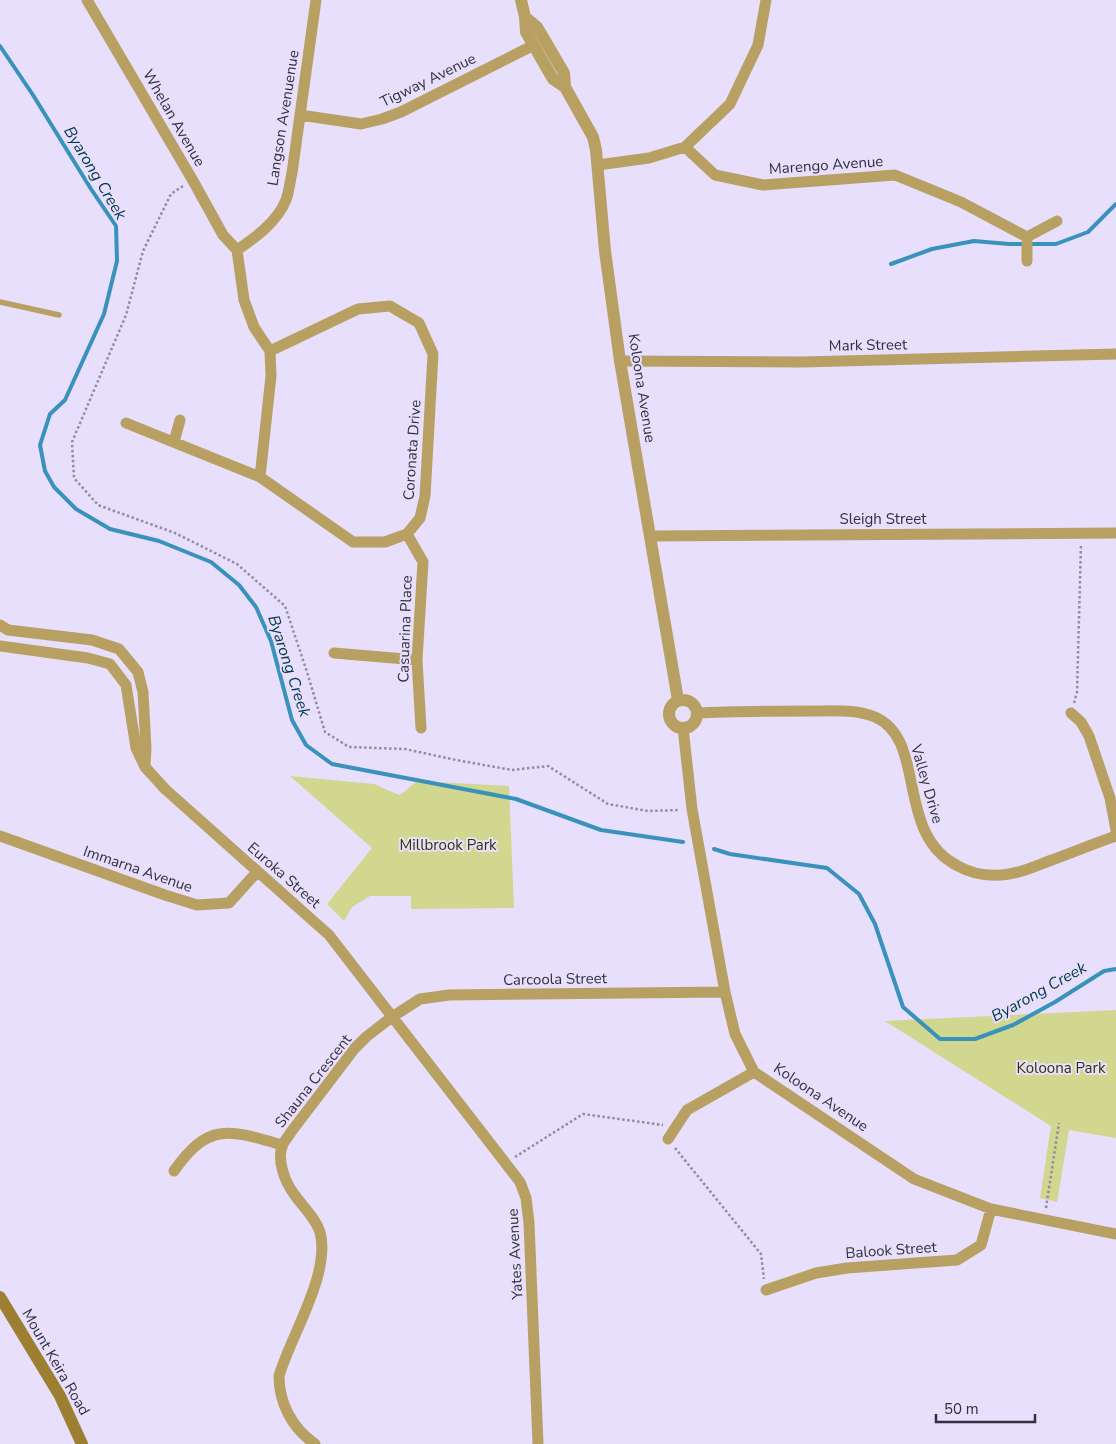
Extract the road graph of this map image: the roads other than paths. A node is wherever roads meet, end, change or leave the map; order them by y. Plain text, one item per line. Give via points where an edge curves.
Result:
1 (87, 0) edge
2 (316, 0) edge
3 (521, 0) edge
4 (766, 0) edge
5 (525, 17) junction
6 (534, 45) junction
7 (565, 87) junction
8 (300, 116) junction
9 (685, 146) junction
10 (598, 165) junction
11 (1057, 221) dead end
12 (1027, 237) junction
13 (237, 250) junction
14 (1027, 261) dead end
15 (0, 302) edge
16 (59, 315) dead end
17 (270, 351) junction
18 (1116, 354) edge
19 (620, 360) junction
20 (180, 420) dead end
21 (126, 423) dead end
22 (174, 442) junction
23 (260, 477) junction
24 (1116, 532) edge
25 (407, 534) junction
26 (651, 536) junction
27 (0, 625) edge
28 (0, 646) edge
29 (334, 653) dead end
30 (417, 660) junction
31 (678, 700) junction
32 (697, 713) junction
33 (1071, 713) road end
34 (421, 728) dead end
35 (683, 728) junction
36 (145, 767) junction
37 (1116, 830) edge
38 (0, 836) edge
39 (1116, 836) edge
40 (258, 872) junction
41 (725, 992) junction
42 (392, 1017) junction
43 (754, 1072) junction
44 (668, 1139) road end
45 (282, 1145) junction
46 (174, 1171) dead end
47 (991, 1209) junction
48 (1116, 1234) edge
49 (766, 1290) road end
50 (0, 1298) edge
51 (82, 1444) edge
52 (315, 1444) edge
53 (538, 1444) edge

1 - 13 street, Whelan Avenue via 223,235
2 - 8 street, Langson Avenuenue
3 - 5 street, Koloona Avenue
4 - 9 street via 758,45 730,104
5 - 6 street, Koloona Avenue via 526,32
5 - 7 street, Koloona Avenue via 537,27 564,73
6 - 7 street, Koloona Avenue via 553,79
6 - 8 street, Tigway Avenue via 382,119 361,124
7 - 10 street, Koloona Avenue via 592,137
8 - 13 street, Langson Avenuenue via 286,200 275,218
9 - 10 street via 649,158
9 - 12 street, Marengo Avenue via 715,175 763,185 895,175 961,202
10 - 19 street, Koloona Avenue via 605,251
11 - 12 street
12 - 14 street
13 - 17 street via 244,300 254,328
15 - 16 lane
17 - 23 street via 271,376
17 - 25 street, Coronata Drive via 358,308 390,306 419,323 432,354 425,496 420,518
18 - 19 street, Mark Street via 812,361
19 - 26 street, Koloona Avenue
20 - 22 street
21 - 22 street
22 - 23 street
23 - 25 street via 353,542 385,542
24 - 26 street, Sleigh Street
25 - 30 street, Casuarina Place via 422,562
26 - 31 street, Koloona Avenue
27 - 36 street via 8,630 92,640 119,649 138,672 143,692
28 - 36 street, Euroka Street via 110,664 126,685 136,748
29 - 30 street
30 - 34 street, Casuarina Place
31 - 32 street via 691,702
31 - 35 street via 668,714 674,725
32 - 35 street via 692,725
32 - 39 street, Valley Drive via 847,711 875,717 892,730 903,749 919,817 930,842 948,861 969,872 1010,874
33 - 37 street via 1089,736 1110,798
35 - 41 street, Koloona Avenue via 692,809
36 - 40 street, Euroka Street via 165,789
38 - 40 street, Immarna Avenue via 197,905 228,903
40 - 42 street, Euroka Street via 329,935
41 - 42 street, Carcoola Street via 449,995 420,999
41 - 43 street, Koloona Avenue via 735,1034
42 - 45 street, Shauna Crescent via 355,1048
42 - 53 street, Yates Avenue via 520,1182 526,1198
43 - 44 street via 687,1110
43 - 47 street, Koloona Avenue via 914,1179
45 - 46 street via 238,1133 216,1134 188,1152
45 - 52 street, Shauna Crescent via 281,1162 288,1184 316,1222 322,1256 316,1283 282,1366 279,1387 293,1422
47 - 48 street, Koloona Avenue
47 - 49 street, Balook Street via 981,1245 957,1260 816,1273
50 - 51 main road, Mount Keira Road via 60,1396

